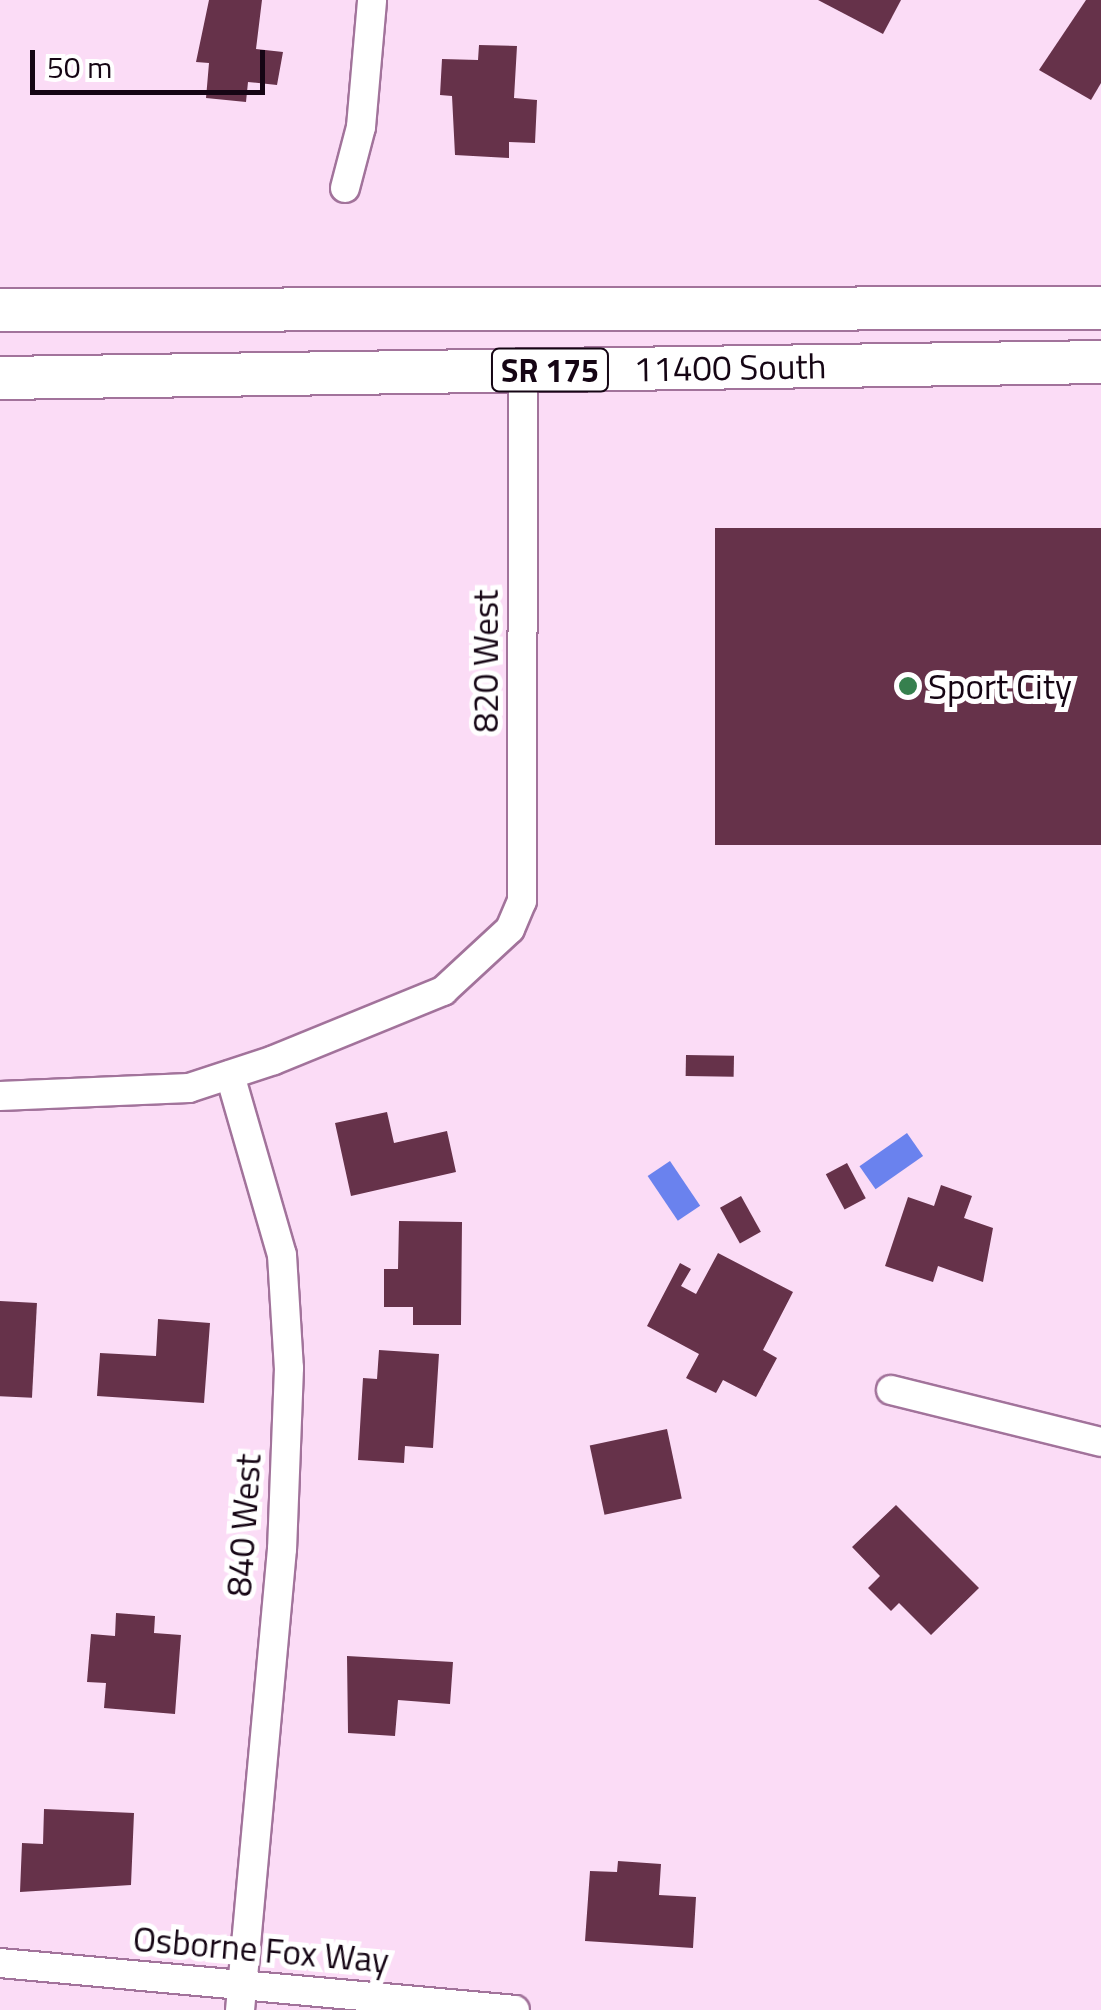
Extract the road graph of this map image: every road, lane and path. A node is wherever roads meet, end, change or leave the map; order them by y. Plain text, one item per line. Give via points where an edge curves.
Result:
1 (372, 0) edge
2 (345, 188) dead end
3 (1101, 308) edge
4 (0, 310) edge
5 (1101, 362) edge
6 (523, 370) junction
7 (0, 378) edge
8 (230, 1074) junction
9 (0, 1096) edge
10 (890, 1390) dead end
11 (1101, 1442) edge
12 (0, 1963) edge
13 (238, 1998) edge
14 (515, 2010) edge

1 - 2 street via 361,127
3 - 4 main road, 11400 South / SR 175
5 - 6 main road, 11400 South / SR 175
6 - 7 main road, 11400 South / SR 175
6 - 8 street, 820 West via 522,901 497,946 443,991
8 - 9 street via 188,1088
8 - 13 street, 840 West via 282,1255 290,1368 282,1549
10 - 11 street
12 - 13 street, Osborne Fox Way
13 - 14 street, Osborne Fox Way

